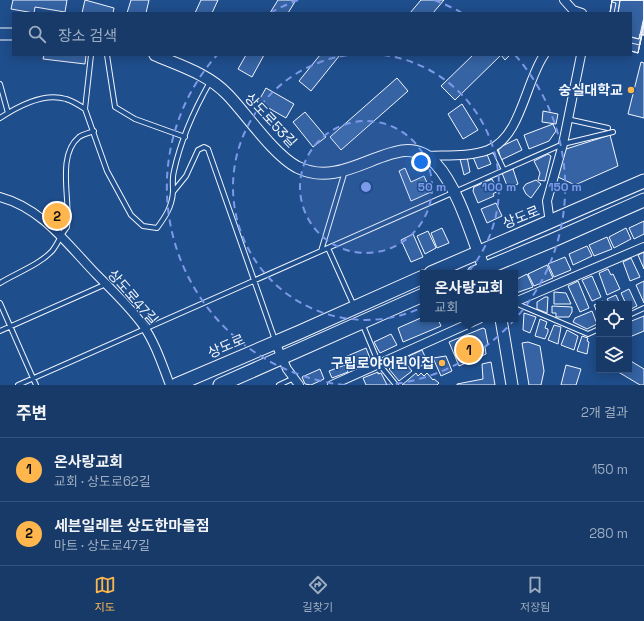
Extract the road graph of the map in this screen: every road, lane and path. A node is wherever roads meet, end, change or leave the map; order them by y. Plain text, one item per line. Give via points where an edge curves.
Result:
1 (564, 0) edge
2 (579, 12) edge
3 (0, 34) edge
4 (12, 34) edge
5 (91, 56) edge
6 (107, 56) edge
7 (158, 56) edge
8 (544, 56) edge
9 (581, 56) edge
10 (211, 80) junction
11 (0, 84) edge
12 (86, 109) junction
13 (8, 113) junction
14 (0, 118) edge
15 (567, 118) junction
16 (608, 128) dead end
17 (94, 131) junction
18 (614, 132) dead end
19 (185, 136) junction
20 (563, 144) junction
21 (493, 147) junction
22 (427, 156) junction
23 (504, 170) junction
24 (345, 171) junction
25 (644, 181) edge
26 (173, 192) junction
27 (454, 192) junction
28 (0, 197) edge
29 (644, 200) edge
30 (550, 223) junction
31 (60, 235) junction
32 (644, 247) edge
33 (328, 248) junction
34 (321, 251) junction
35 (481, 252) junction
36 (438, 270) edge
37 (481, 270) edge
38 (483, 270) edge
39 (420, 277) edge
40 (255, 280) junction
41 (0, 283) edge
42 (106, 283) junction
43 (420, 296) edge
44 (518, 302) edge
45 (0, 303) edge
46 (518, 304) edge
47 (354, 306) junction
48 (644, 308) edge
49 (632, 314) edge
50 (472, 322) edge
51 (502, 322) edge
52 (362, 323) junction
53 (11, 326) junction
54 (145, 329) junction
55 (596, 330) edge
56 (0, 331) edge
57 (275, 342) junction
58 (282, 358) junction
59 (379, 364) junction
60 (33, 378) junction
61 (296, 382) edge
62 (18, 385) edge
63 (36, 385) edge
64 (170, 385) edge
65 (176, 385) edge
66 (220, 385) edge
67 (279, 385) edge
68 (332, 385) edge
69 (396, 385) edge
70 (512, 385) edge

1 - 2 street via 573,10
3 - 4 street
5 - 12 lane
6 - 19 lane via 115,107 136,119
7 - 10 street, 상도로53길
8 - 21 street via 513,126 505,138
9 - 15 street
10 - 19 lane
10 - 24 street, 상도로53길 via 228,95 278,151 297,167 318,174
11 - 13 lane
12 - 13 lane via 67,99 50,96 34,100
12 - 17 lane
13 - 14 lane
15 - 16 lane
15 - 20 street
17 - 26 lane via 107,170 131,215 143,226 157,228 167,215
17 - 31 lane via 80,136 72,144 67,157 68,218 67,227
18 - 20 lane
19 - 26 lane via 174,170
20 - 23 lane
20 - 30 street via 547,201
21 - 22 street via 474,153
21 - 23 lane
22 - 24 street, 상도로53길 via 410,150 400,150
22 - 27 street via 435,163
23 - 27 lane
24 - 34 lane
25 - 30 main road, 상도로
26 - 40 lane via 186,176 198,150 204,147 208,149
27 - 33 lane
27 - 35 street
28 - 31 street, 상도로47길 via 17,201
29 - 38 main road
30 - 35 main road, 상도로
31 - 41 lane via 53,250 44,258
31 - 42 street, 상도로47길
32 - 44 street
33 - 34 lane
33 - 47 lane
34 - 40 lane
35 - 36 main road, 상도로
35 - 37 street
39 - 47 main road, 상도로
40 - 54 lane
40 - 57 lane
42 - 53 lane
42 - 54 street, 상도로47길
43 - 52 main road
45 - 53 lane
46 - 55 lane via 588,334
47 - 57 main road, 상도로
48 - 49 lane
50 - 59 street
51 - 70 street
52 - 58 main road
52 - 59 lane
53 - 56 lane
53 - 60 lane
54 - 60 lane
54 - 64 street, 상도로47길
57 - 58 street
57 - 65 main road, 상도로
58 - 61 street
58 - 66 main road
59 - 68 street
59 - 69 lane
60 - 62 lane
60 - 63 lane
61 - 67 lane

